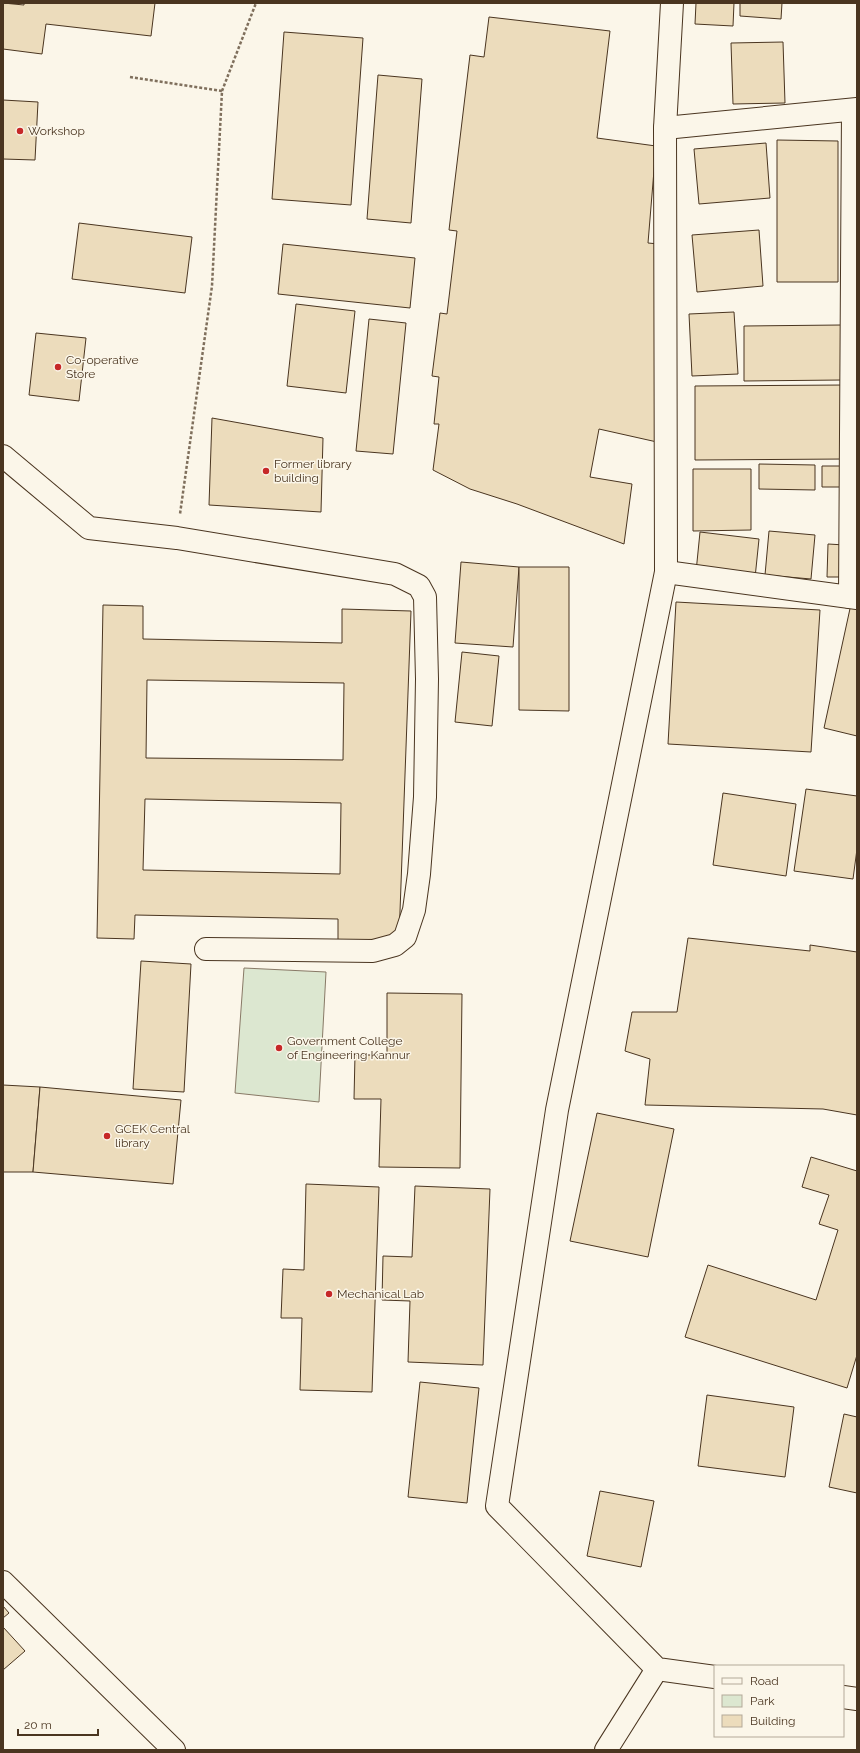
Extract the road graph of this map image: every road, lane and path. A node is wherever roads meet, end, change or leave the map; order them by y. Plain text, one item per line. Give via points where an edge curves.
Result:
1 (256, 3) edge
2 (672, 3) edge
3 (130, 77) dead end
4 (222, 91) junction
5 (855, 110) edge
6 (665, 128) junction
7 (3, 456) edge
8 (177, 538) junction
9 (666, 572) junction
10 (853, 597) edge
11 (206, 949) dead end
12 (3, 1582) edge
13 (657, 1669) junction
14 (714, 1677) edge
15 (844, 1697) edge
16 (857, 1699) edge
17 (174, 1750) edge
18 (606, 1750) edge

1 - 4 path
2 - 6 street
3 - 4 path
4 - 8 path via 212,286
5 - 6 street
5 - 10 street
6 - 9 street
7 - 8 street via 89,528
8 - 11 street via 395,574 419,586 425,597 425,797 414,910 405,937 395,945 373,951
9 - 10 street
9 - 13 street via 557,1110 497,1506
12 - 17 street
13 - 14 street
13 - 18 street
15 - 16 street

